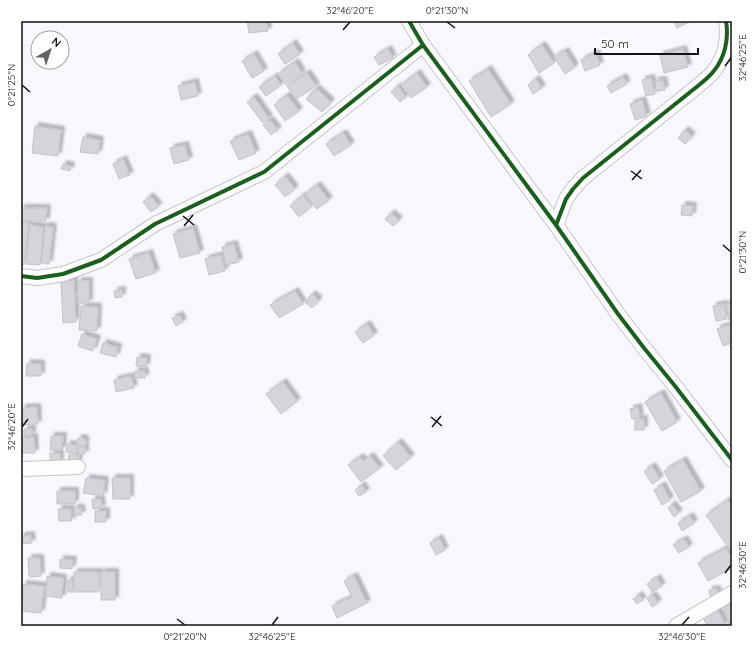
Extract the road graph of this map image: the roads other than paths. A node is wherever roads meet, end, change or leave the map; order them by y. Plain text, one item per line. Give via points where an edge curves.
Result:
1 (409, 21) edge
2 (726, 21) edge
3 (423, 45) junction
4 (556, 225) junction
5 (21, 276) edge
6 (732, 460) edge
7 (78, 467) dead end
8 (21, 470) edge
9 (732, 593) edge
10 (676, 626) edge

1 - 3 street
2 - 4 street via 724,55 713,72 583,178 566,199
3 - 4 street
3 - 5 street via 264,172 155,224 101,260 63,274 37,278
4 - 6 street via 618,314
7 - 8 street
9 - 10 street

